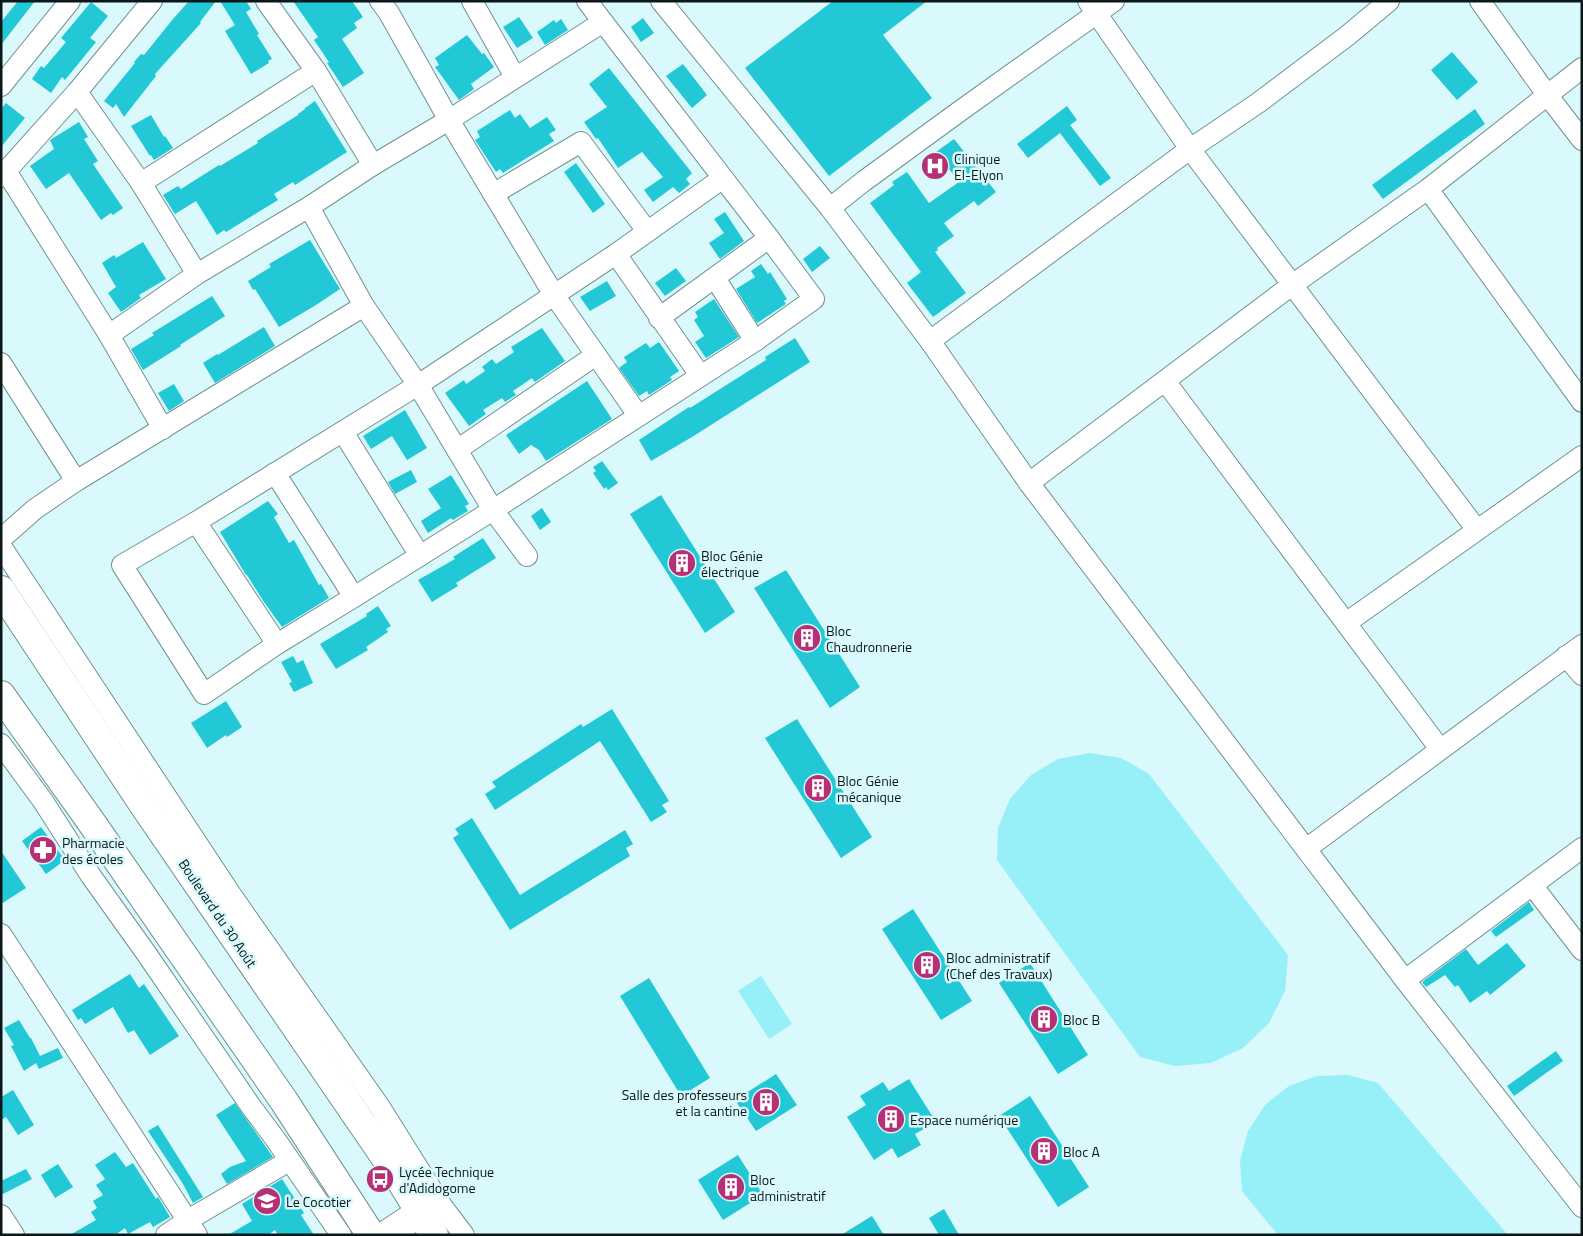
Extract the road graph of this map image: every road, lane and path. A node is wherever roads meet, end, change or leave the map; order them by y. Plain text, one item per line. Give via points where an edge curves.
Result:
1 (70, 1) edge
2 (152, 1) edge
3 (266, 1) edge
4 (380, 1) edge
5 (472, 1) edge
6 (587, 1) edge
7 (661, 1) edge
8 (1114, 1) edge
9 (1389, 1) edge
10 (1480, 1) edge
11 (1093, 7) edge
12 (604, 22) junction
13 (1582, 68) edge
14 (316, 71) junction
15 (515, 77) junction
16 (1, 86) edge
17 (77, 92) junction
18 (1548, 96) junction
19 (449, 120) junction
20 (1582, 140) edge
21 (1190, 148) junction
22 (373, 165) junction
23 (4, 174) edge
24 (723, 178) junction
25 (141, 183) junction
26 (1428, 189) junction
27 (493, 194) junction
28 (309, 207) junction
29 (830, 208) junction
30 (647, 231) junction
31 (770, 238) junction
32 (616, 254) junction
33 (197, 274) junction
34 (715, 278) junction
35 (1292, 285) junction
36 (554, 295) junction
37 (364, 306) junction
38 (659, 318) junction
39 (109, 335) junction
40 (755, 340) junction
41 (930, 341) junction
42 (596, 355) junction
43 (1, 363) edge
44 (700, 375) junction
45 (1165, 381) junction
46 (418, 386) junction
47 (1582, 402) edge
48 (638, 415) junction
49 (163, 429) junction
50 (343, 432) junction
51 (457, 450) junction
52 (1582, 456) edge
53 (275, 473) junction
54 (76, 481) junction
55 (1029, 483) junction
56 (493, 510) junction
57 (196, 522) junction
58 (1477, 530) junction
59 (1, 539) edge
60 (1, 546) edge
61 (420, 556) junction
62 (527, 556) dead end
63 (1, 590) edge
64 (354, 597) junction
65 (1346, 623) junction
66 (276, 644) junction
67 (1574, 650) edge
68 (1582, 675) edge
69 (1, 695) edge
70 (1, 744) edge
71 (1440, 749) junction
72 (8, 767) edge
73 (1582, 848) edge
74 (1306, 849) junction
75 (1532, 885) junction
76 (1, 934) edge
77 (1582, 950) edge
78 (1405, 980) junction
79 (290, 1161) junction
80 (1582, 1207) edge
81 (1, 1215) edge
82 (427, 1223) edge
83 (193, 1227) edge
84 (14, 1235) edge
85 (166, 1235) edge
86 (341, 1235) edge
87 (371, 1235) edge
88 (386, 1235) edge
89 (464, 1235) edge

1 - 16 street
2 - 17 street
3 - 14 street
4 - 19 street
5 - 15 street
6 - 12 street
7 - 29 street
8 - 11 street
9 - 21 street via 1258,103
10 - 18 street
11 - 21 street
11 - 29 street
12 - 15 street
12 - 24 street
13 - 18 street
14 - 22 street
14 - 25 street
15 - 19 street
17 - 23 street
17 - 25 street
18 - 20 street
18 - 26 street
19 - 22 street
19 - 27 street
21 - 35 street
21 - 41 street
22 - 28 street
23 - 39 street
24 - 30 street
24 - 31 street
25 - 33 street
26 - 35 street
26 - 47 street
27 - 30 street via 581,142
27 - 36 street
28 - 33 street
28 - 37 street
29 - 41 street
30 - 32 street
31 - 34 street
31 - 40 street via 814,299
32 - 36 street
32 - 38 street
33 - 39 street
34 - 38 street
34 - 40 street
35 - 45 street
35 - 58 street
36 - 42 street
36 - 46 street
37 - 46 street
37 - 49 street
38 - 44 street
39 - 49 street
40 - 44 street
41 - 55 street
42 - 48 street
42 - 51 street
43 - 54 street
44 - 48 street
45 - 55 street
45 - 65 street
46 - 50 street
46 - 51 street
48 - 56 street
49 - 54 street
50 - 53 street
50 - 61 street
51 - 56 street
52 - 58 street
53 - 57 street
53 - 64 street
54 - 59 street via 35,509
55 - 74 street
56 - 61 street
56 - 62 street
57 - 66 street
57 - 66 street via 122,565 204,694
58 - 65 street
60 - 89 street via 232,896 380,1107
61 - 64 street
63 - 82 highway, Boulevard du 30 Août via 145,807 391,1165
64 - 66 street
65 - 71 street
67 - 68 street
67 - 71 street
69 - 87 highway via 272,1085
70 - 72 street
71 - 74 street
72 - 79 street via 43,801 91,876
73 - 75 street
74 - 78 street
75 - 77 street
75 - 78 street
76 - 83 street
78 - 80 street
79 - 83 street
79 - 86 street
81 - 84 street
82 - 88 highway
83 - 85 street

